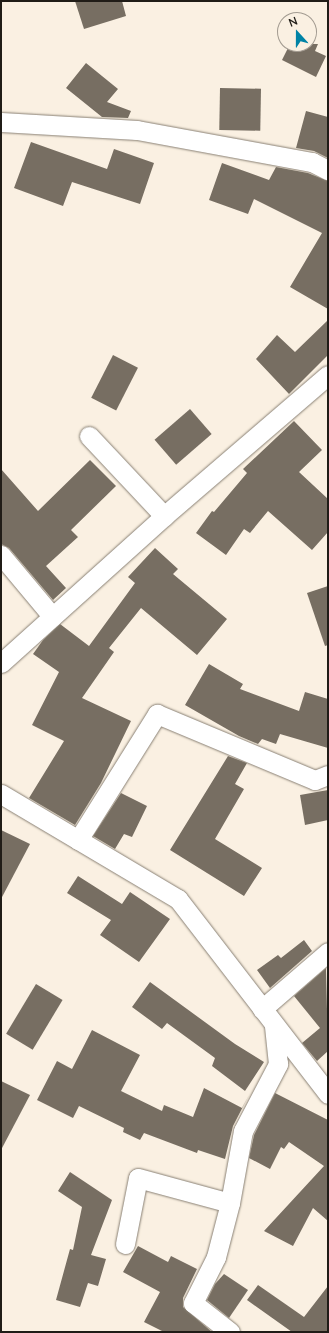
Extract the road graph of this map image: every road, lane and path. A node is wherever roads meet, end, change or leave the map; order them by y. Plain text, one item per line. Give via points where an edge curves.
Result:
1 (1, 122) edge
2 (328, 170) edge
3 (328, 375) edge
4 (89, 436) dead end
5 (164, 516) junction
6 (1, 555) edge
7 (52, 616) junction
8 (1, 663) edge
9 (328, 775) edge
10 (1, 794) edge
11 (78, 840) junction
12 (328, 952) edge
13 (262, 1009) junction
14 (274, 1025) junction
15 (328, 1094) edge
16 (230, 1204) junction
17 (125, 1244) dead end
18 (230, 1332) edge

1 - 2 street via 137,130 312,162
3 - 5 street
4 - 5 street
5 - 7 street
6 - 7 street
7 - 8 street
9 - 11 street via 315,780 157,714
10 - 11 street
11 - 13 street via 178,899
12 - 13 street
13 - 14 street
14 - 15 street
14 - 16 street via 278,1064 243,1131
16 - 17 street via 138,1178
16 - 18 street via 216,1257 193,1303

